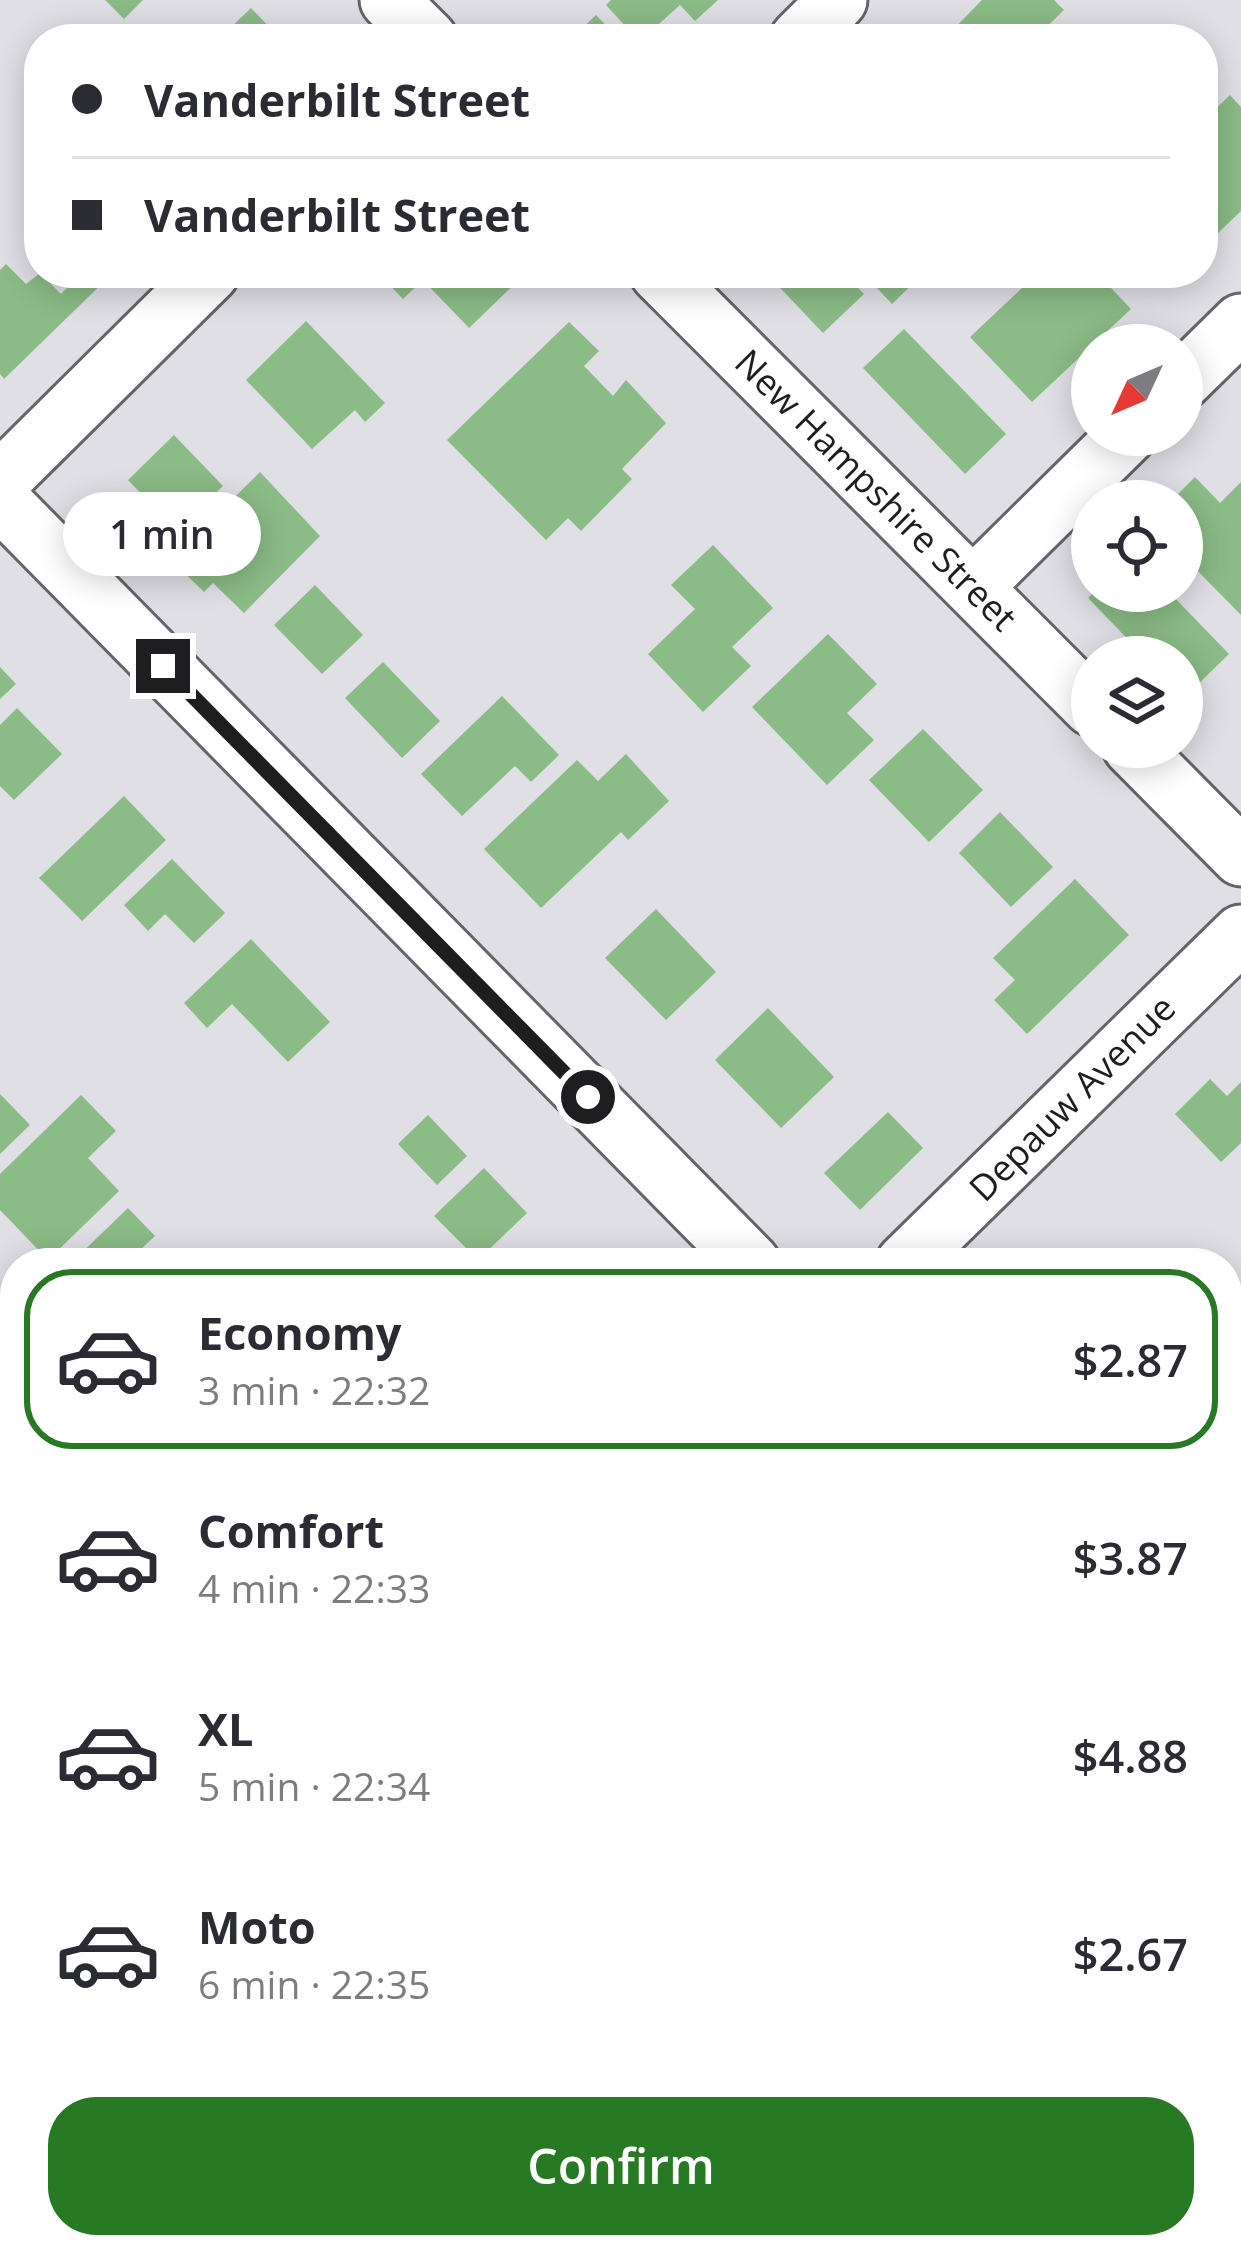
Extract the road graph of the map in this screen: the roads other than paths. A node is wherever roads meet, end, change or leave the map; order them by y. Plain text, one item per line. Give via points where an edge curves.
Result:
1 (389, 0) edge
2 (838, 0) edge
3 (413, 24) edge
4 (814, 24) edge
5 (195, 288) edge
6 (674, 288) edge
7 (1241, 323) edge
8 (1203, 360) edge
9 (1106, 456) edge
10 (0, 481) edge
11 (0, 500) edge
12 (973, 587) junction
13 (1071, 686) edge
14 (1153, 768) edge
15 (1241, 856) edge
16 (1241, 934) edge
17 (737, 1248) edge
18 (920, 1248) edge

1 - 3 street
2 - 4 street
5 - 10 street
6 - 12 street, New Hampshire Street
7 - 8 street
9 - 12 street
11 - 17 street
12 - 13 street, New Hampshire Street
14 - 15 street
16 - 18 street, Depauw Avenue

